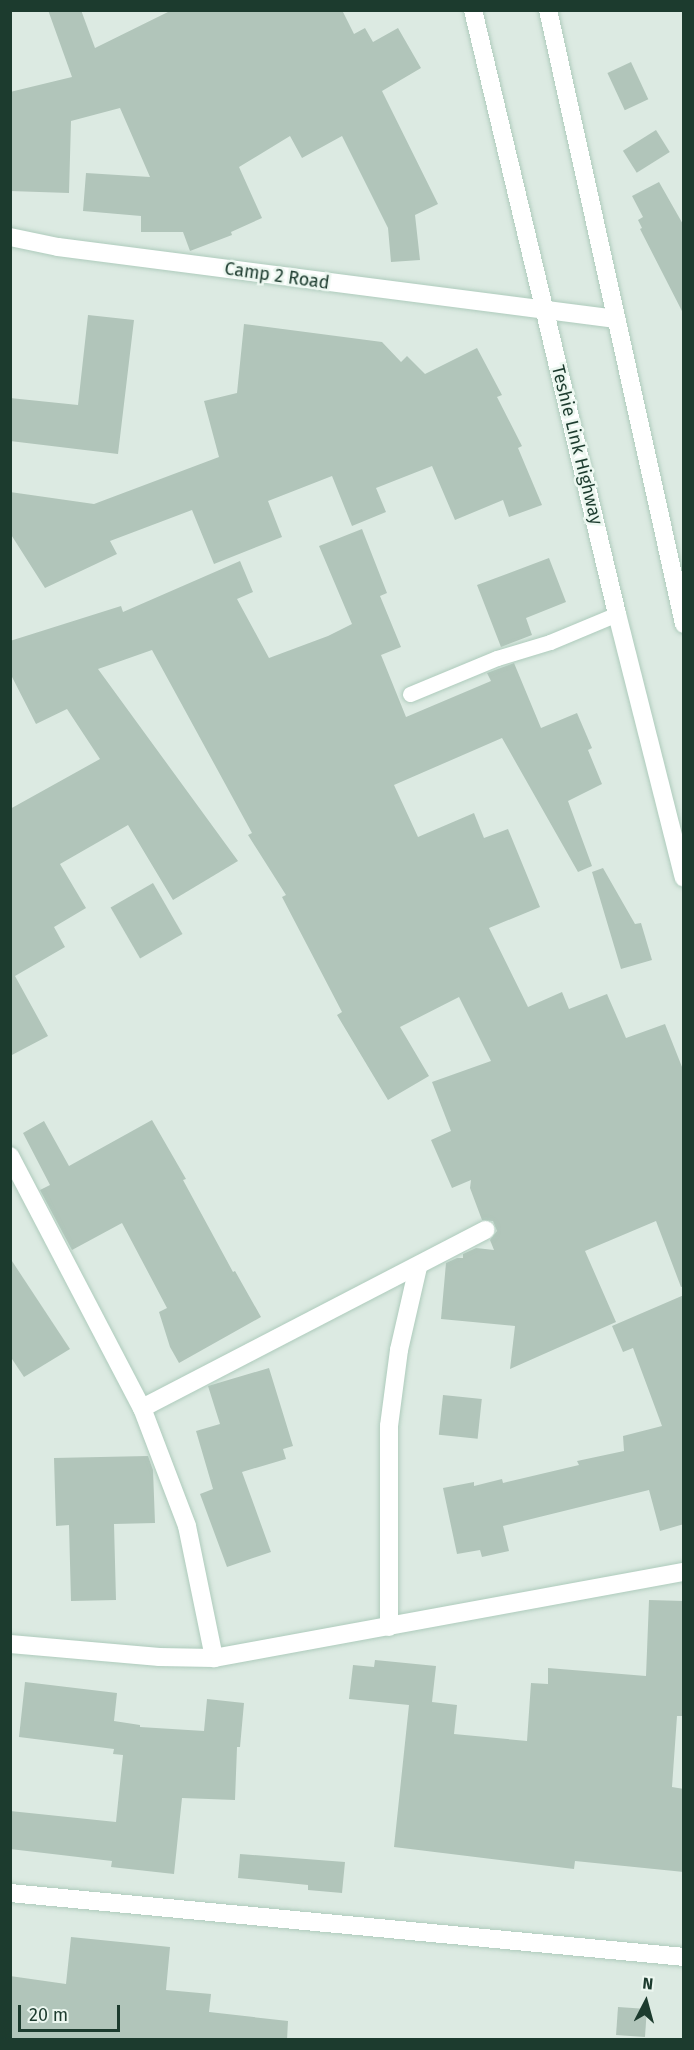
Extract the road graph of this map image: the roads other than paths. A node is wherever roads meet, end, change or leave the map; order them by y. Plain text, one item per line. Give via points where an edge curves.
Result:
1 (473, 10) edge
2 (548, 10) edge
3 (10, 237) edge
4 (545, 311) junction
5 (616, 319) junction
6 (617, 614) junction
7 (684, 624) edge
8 (410, 694) dead end
9 (684, 878) edge
10 (10, 1156) edge
11 (486, 1230) dead end
12 (417, 1267) junction
13 (142, 1408) junction
14 (684, 1572) edge
15 (389, 1627) junction
16 (10, 1644) edge
17 (214, 1658) junction
18 (10, 1893) edge
19 (684, 1957) edge

1 - 4 street, Teshie Link Highway
2 - 5 street
3 - 4 street, Camp 2 Road via 58,247
4 - 5 street, Camp 2 Road
4 - 6 street, Teshie Link Highway
5 - 7 street
6 - 8 lane
6 - 9 street, Teshie Link Highway
10 - 13 street
11 - 12 street
12 - 13 street
12 - 15 street via 399,1350 389,1426
13 - 17 street via 187,1526
14 - 15 street
15 - 17 street
16 - 17 street
18 - 19 street

